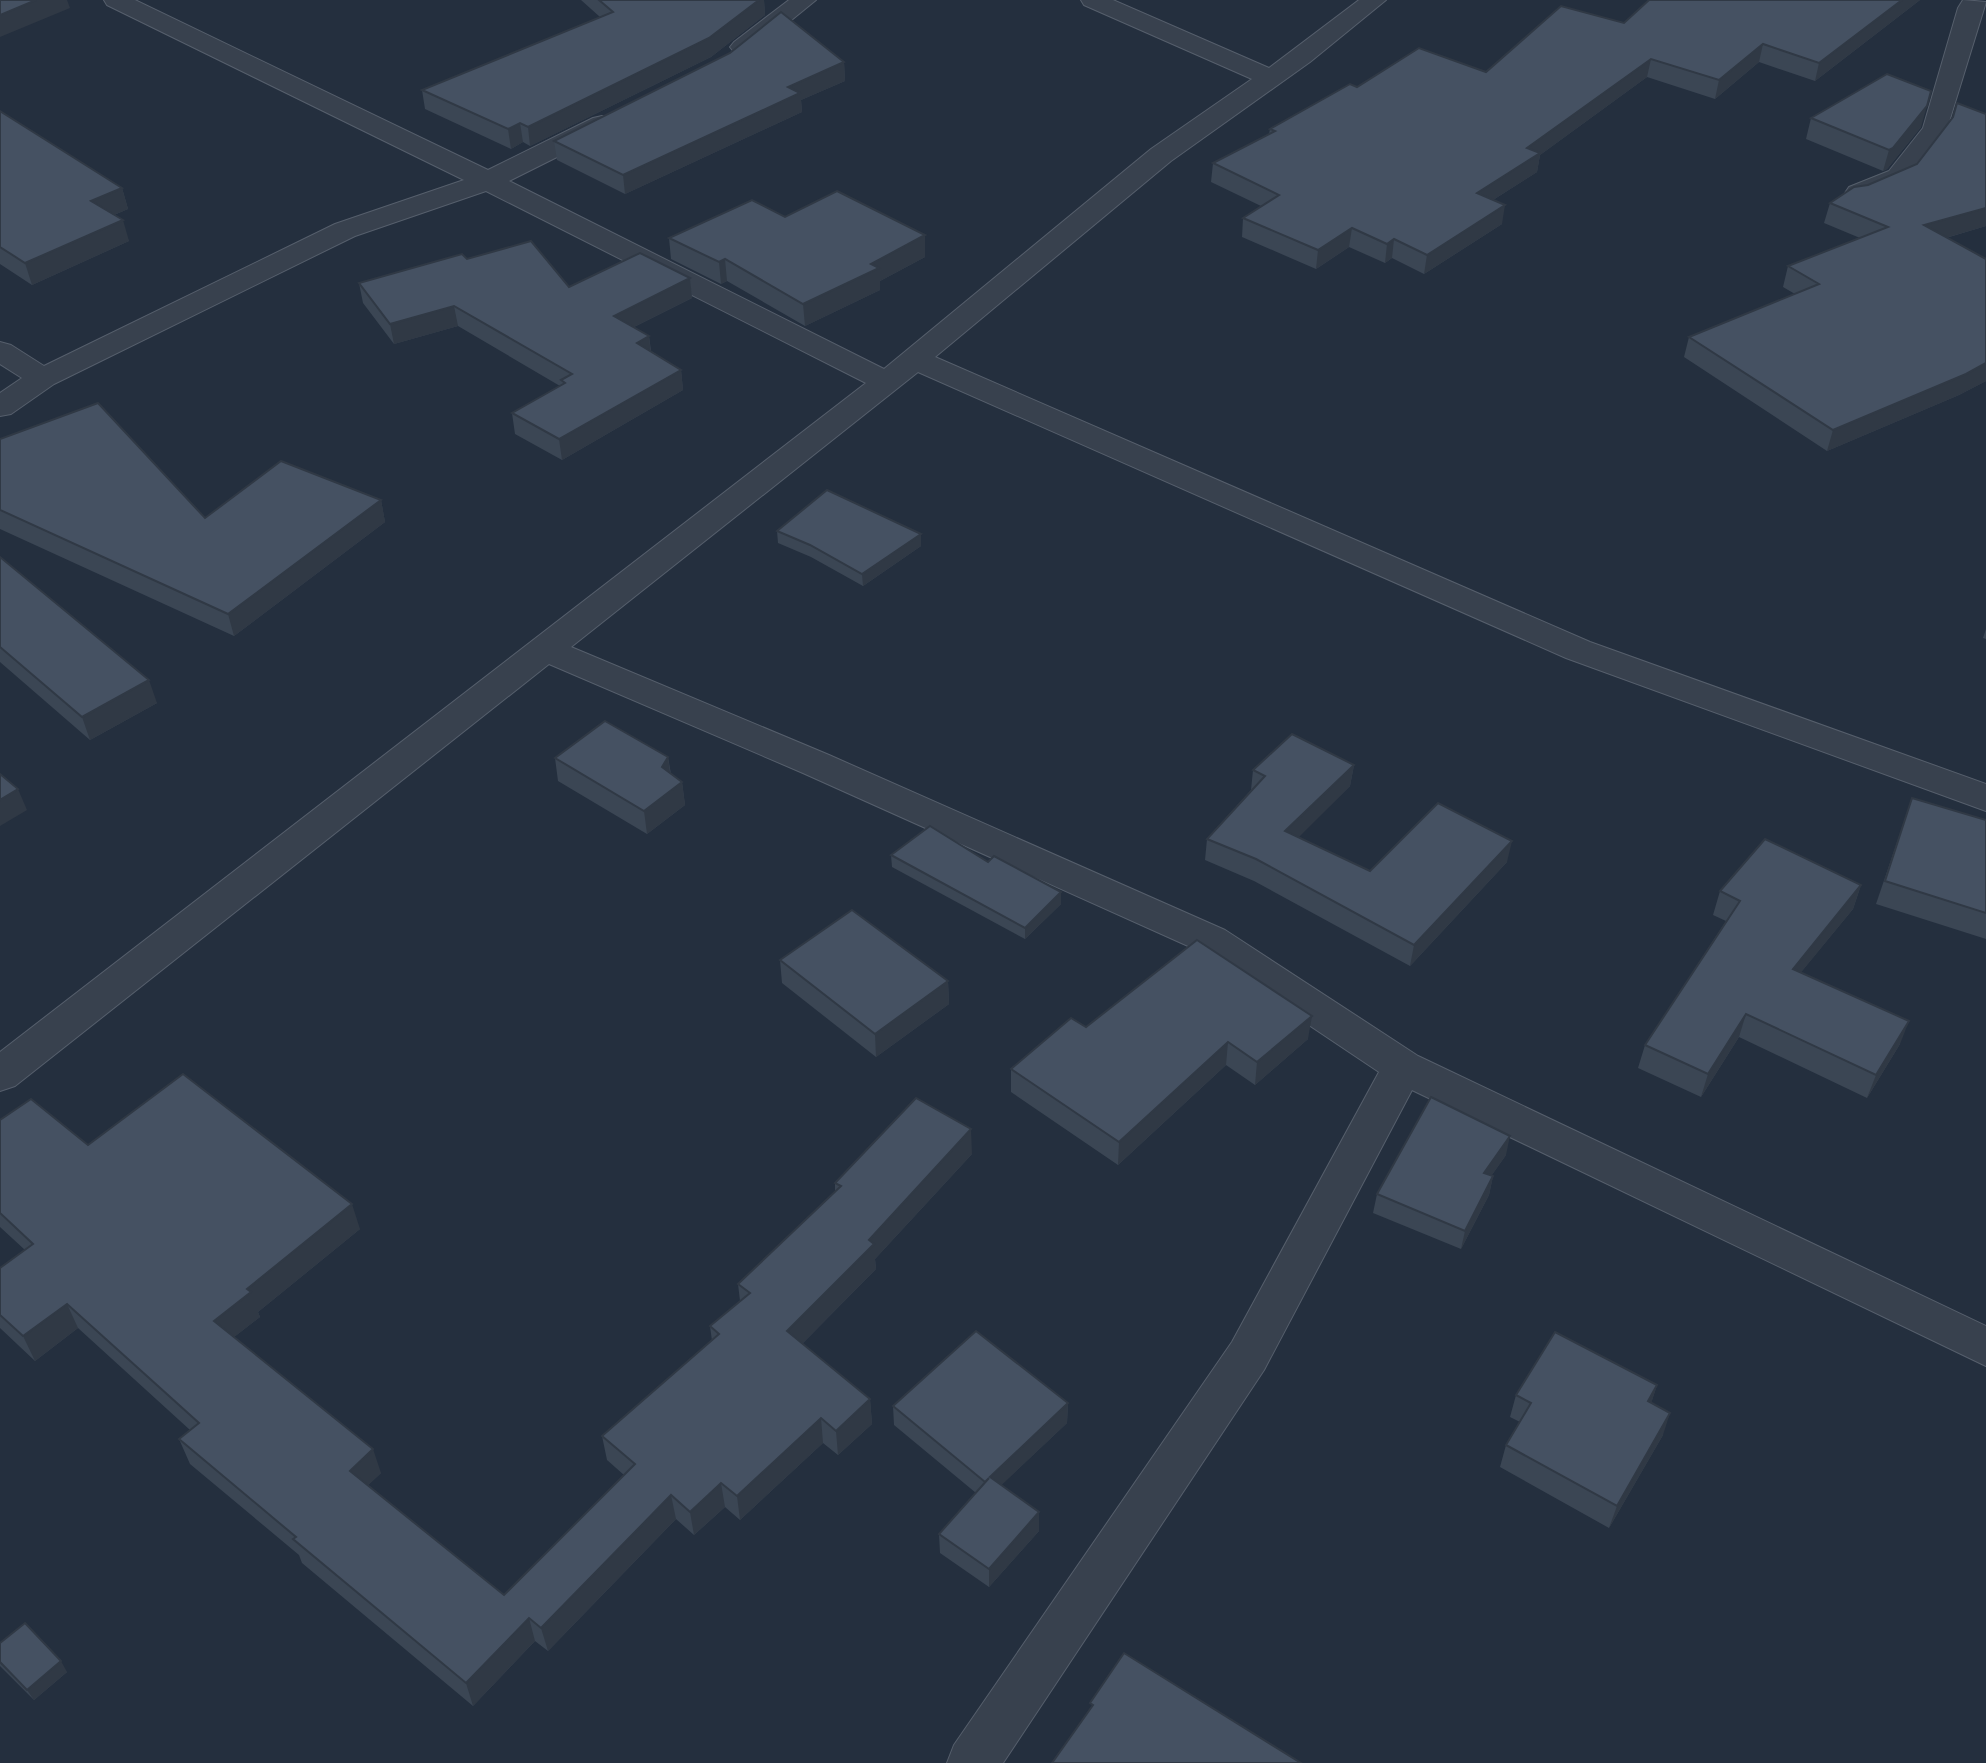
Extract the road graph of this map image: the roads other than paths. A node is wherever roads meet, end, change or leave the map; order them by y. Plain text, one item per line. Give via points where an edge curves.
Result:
1 (116, 0) edge
2 (804, 0) edge
3 (1093, 0) edge
4 (1374, 0) edge
5 (1975, 0) edge
6 (721, 64) edge
7 (1270, 78) junction
8 (623, 113) edge
9 (488, 181) junction
10 (1851, 197) edge
11 (0, 351) edge
12 (914, 359) junction
13 (43, 378) junction
14 (887, 382) junction
15 (0, 407) edge
16 (545, 649) junction
17 (1986, 798) edge
18 (1403, 1067) junction
19 (0, 1075) edge
20 (1986, 1347) edge
21 (973, 1763) edge

1 - 9 street
2 - 6 street
3 - 7 street
4 - 7 street
5 - 10 street via 1936,129 1899,177
7 - 12 street via 1161,155
8 - 9 street
9 - 13 street via 345,230
9 - 14 street
11 - 13 street
12 - 14 street
12 - 17 street via 1578,650
13 - 15 street
14 - 16 street
16 - 18 street via 1211,940
16 - 19 street
18 - 20 street
18 - 21 street via 1248,1356

